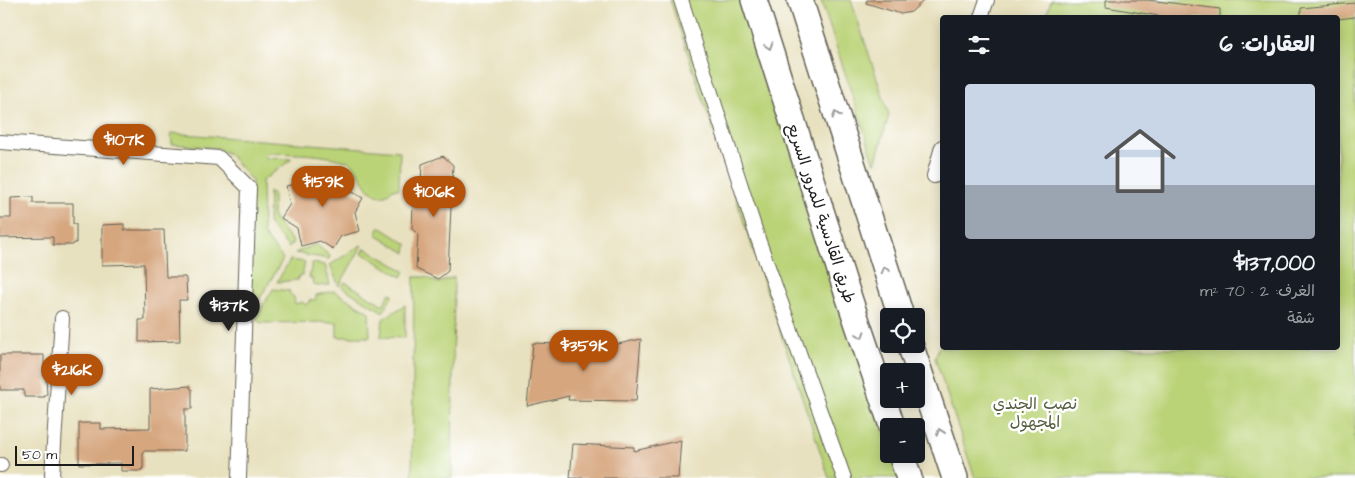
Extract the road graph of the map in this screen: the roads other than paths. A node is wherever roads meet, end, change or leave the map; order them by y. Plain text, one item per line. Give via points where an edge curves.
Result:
1 (681, 0) edge
2 (754, 0) edge
3 (800, 0) edge
4 (986, 0) edge
5 (982, 15) edge
6 (0, 142) edge
7 (940, 154) edge
8 (934, 176) dead end
9 (898, 308) edge
10 (62, 318) dead end
11 (913, 353) edge
12 (889, 418) edge
13 (904, 463) edge
14 (54, 478) edge
15 (239, 478) edge
16 (844, 478) edge
17 (909, 478) edge
18 (955, 478) edge

1 - 16 street via 757,236
2 -> 12 highway, طريق القادسية للمرور السريع
9 -> 3 highway
4 - 5 street
6 - 15 street via 218,158 249,188
7 - 8 street
10 - 14 street
18 -> 11 highway
13 - 17 highway

